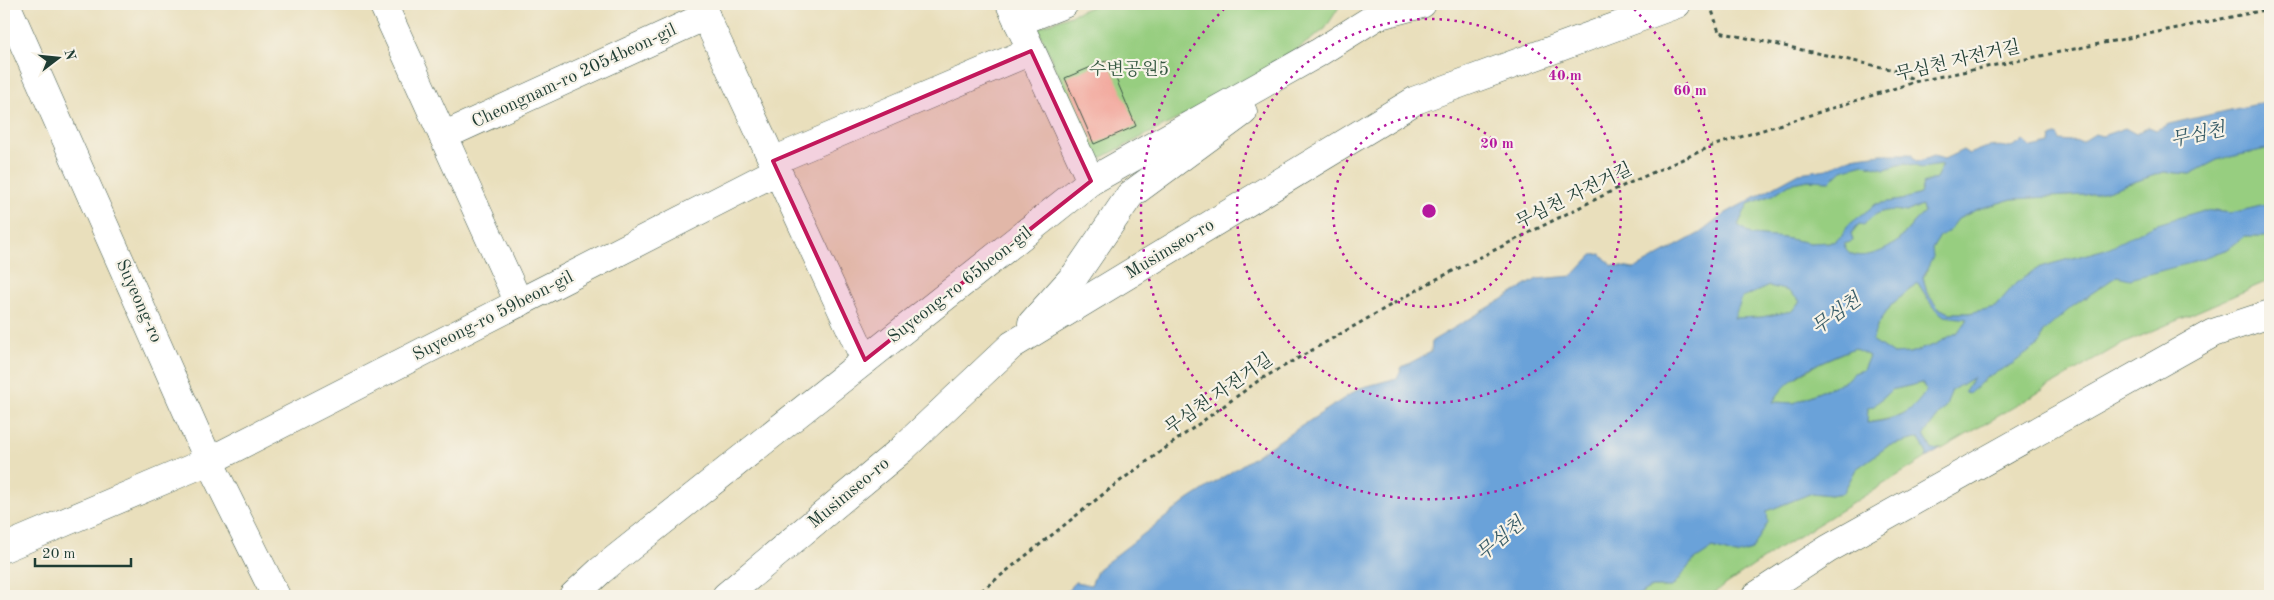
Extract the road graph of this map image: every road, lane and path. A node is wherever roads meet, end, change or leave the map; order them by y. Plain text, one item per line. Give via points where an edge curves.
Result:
1 (6, 4) edge
2 (383, 4) edge
3 (1064, 4) edge
4 (1422, 4) edge
5 (1677, 4) edge
6 (1710, 4) edge
7 (1381, 8) edge
8 (2270, 9) edge
9 (703, 10) edge
10 (1014, 13) edge
11 (1031, 51) junction
12 (1918, 81) junction
13 (443, 136) junction
14 (775, 166) junction
15 (1091, 181) junction
16 (519, 303) junction
17 (2270, 314) edge
18 (1012, 345) junction
19 (865, 360) junction
20 (209, 461) junction
21 (4, 548) edge
22 (276, 596) edge
23 (573, 596) edge
24 (726, 596) edge
25 (975, 596) edge
26 (1756, 596) edge

1 - 20 street, Suyeong-ro
2 - 13 street
3 - 10 street
4 - 7 street
5 - 18 street, Musimseo-ro via 1416,100
6 - 12 path via 1719,32 1895,70
7 - 15 street, Suyeong-ro 65beon-gil via 1318,53
7 - 18 street via 1130,195 1076,274
8 - 12 path, 무심천 자전거길
9 - 13 street, Cheongnam-ro 2054beon-gil
9 - 14 street
10 - 11 street
11 - 14 street, Suyeong-ro 59beon-gil via 879,116
11 - 15 street
12 - 25 path, 무심천 자전거길 via 1712,146 1614,190 1433,281 1258,381 1116,484
13 - 16 street
14 - 16 street, Suyeong-ro 59beon-gil
14 - 19 street
15 - 19 street, Suyeong-ro 65beon-gil
16 - 20 street, Suyeong-ro 59beon-gil
17 - 26 street via 2213,333 1828,549
18 - 24 street, Musimseo-ro via 900,450
19 - 23 street, Suyeong-ro 65beon-gil
20 - 21 street, Suyeong-ro 59beon-gil
20 - 22 street, Suyeong-ro

